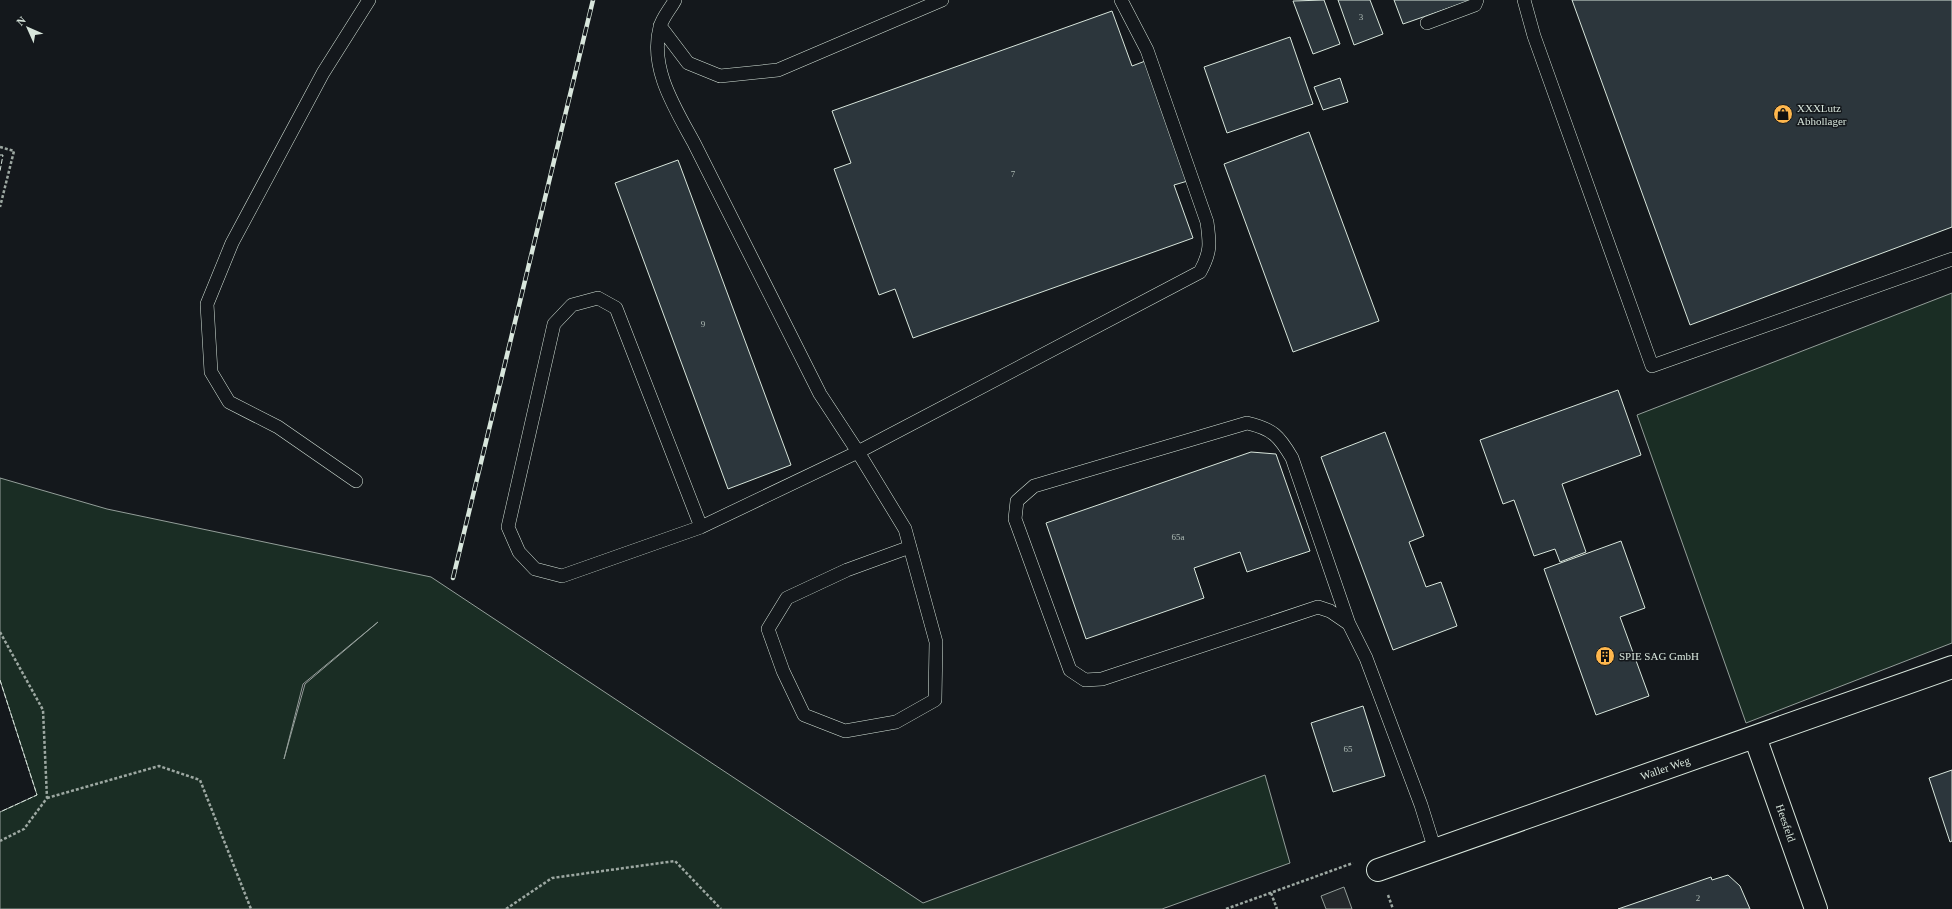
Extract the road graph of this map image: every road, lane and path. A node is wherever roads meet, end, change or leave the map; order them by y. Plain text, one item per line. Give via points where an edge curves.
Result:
1 (369, 0) edge
2 (675, 0) edge
3 (942, 0) edge
4 (1121, 0) edge
5 (1477, 0) edge
6 (1524, 0) edge
7 (1427, 23) dead end
8 (660, 26) junction
9 (0, 147) edge
10 (0, 207) edge
11 (1952, 258) edge
12 (858, 452) junction
13 (356, 481) dead end
14 (701, 527) junction
15 (910, 548) junction
16 (1349, 624) junction
17 (0, 632) edge
18 (1952, 667) edge
19 (1756, 737) junction
20 (47, 798) junction
21 (0, 842) edge
22 (1435, 850) junction
23 (1378, 870) joint
24 (1271, 893) junction
25 (251, 909) edge
26 (506, 909) edge
27 (721, 909) edge
28 (1226, 909) edge
29 (1277, 909) edge
30 (1816, 909) edge

1 - 13 lane via 323,73 236,236 208,304 211,372 229,402 278,427
2 - 8 lane
3 - 8 lane via 778,70 720,76 688,63
4 - 12 lane via 1147,50 1207,222 1208,256 1200,272
5 - 7 lane via 1475,5
6 - 11 lane via 1537,44 1652,366
8 - 12 lane via 657,61 672,103 820,394
9 - 10 path via 14,151
12 - 14 lane
12 - 15 lane via 905,529
14 - 14 lane via 562,576 535,569 519,552 508,527 554,324 572,305 598,298 616,308
15 - 15 lane via 936,642 934,700 896,722 846,731 804,715 782,671 768,629 787,598 847,570
16 - 16 lane via 1330,611 1318,607 1102,679 1085,680 1070,670 1015,519 1017,501 1034,486 1247,423 1264,427 1282,442 1292,458
16 - 22 lane via 1366,658 1421,805
17 - 20 path via 43,710
18 - 19 street, Waller Weg
19 - 22 street, Waller Weg
19 - 30 street, Heesfeld
20 - 21 path via 24,829
20 - 25 path via 159,766 200,780
22 - 23 street, Waller Weg
23 - 24 path via 1352,863
24 - 28 path
24 - 29 path
26 - 27 path via 552,878 675,861

